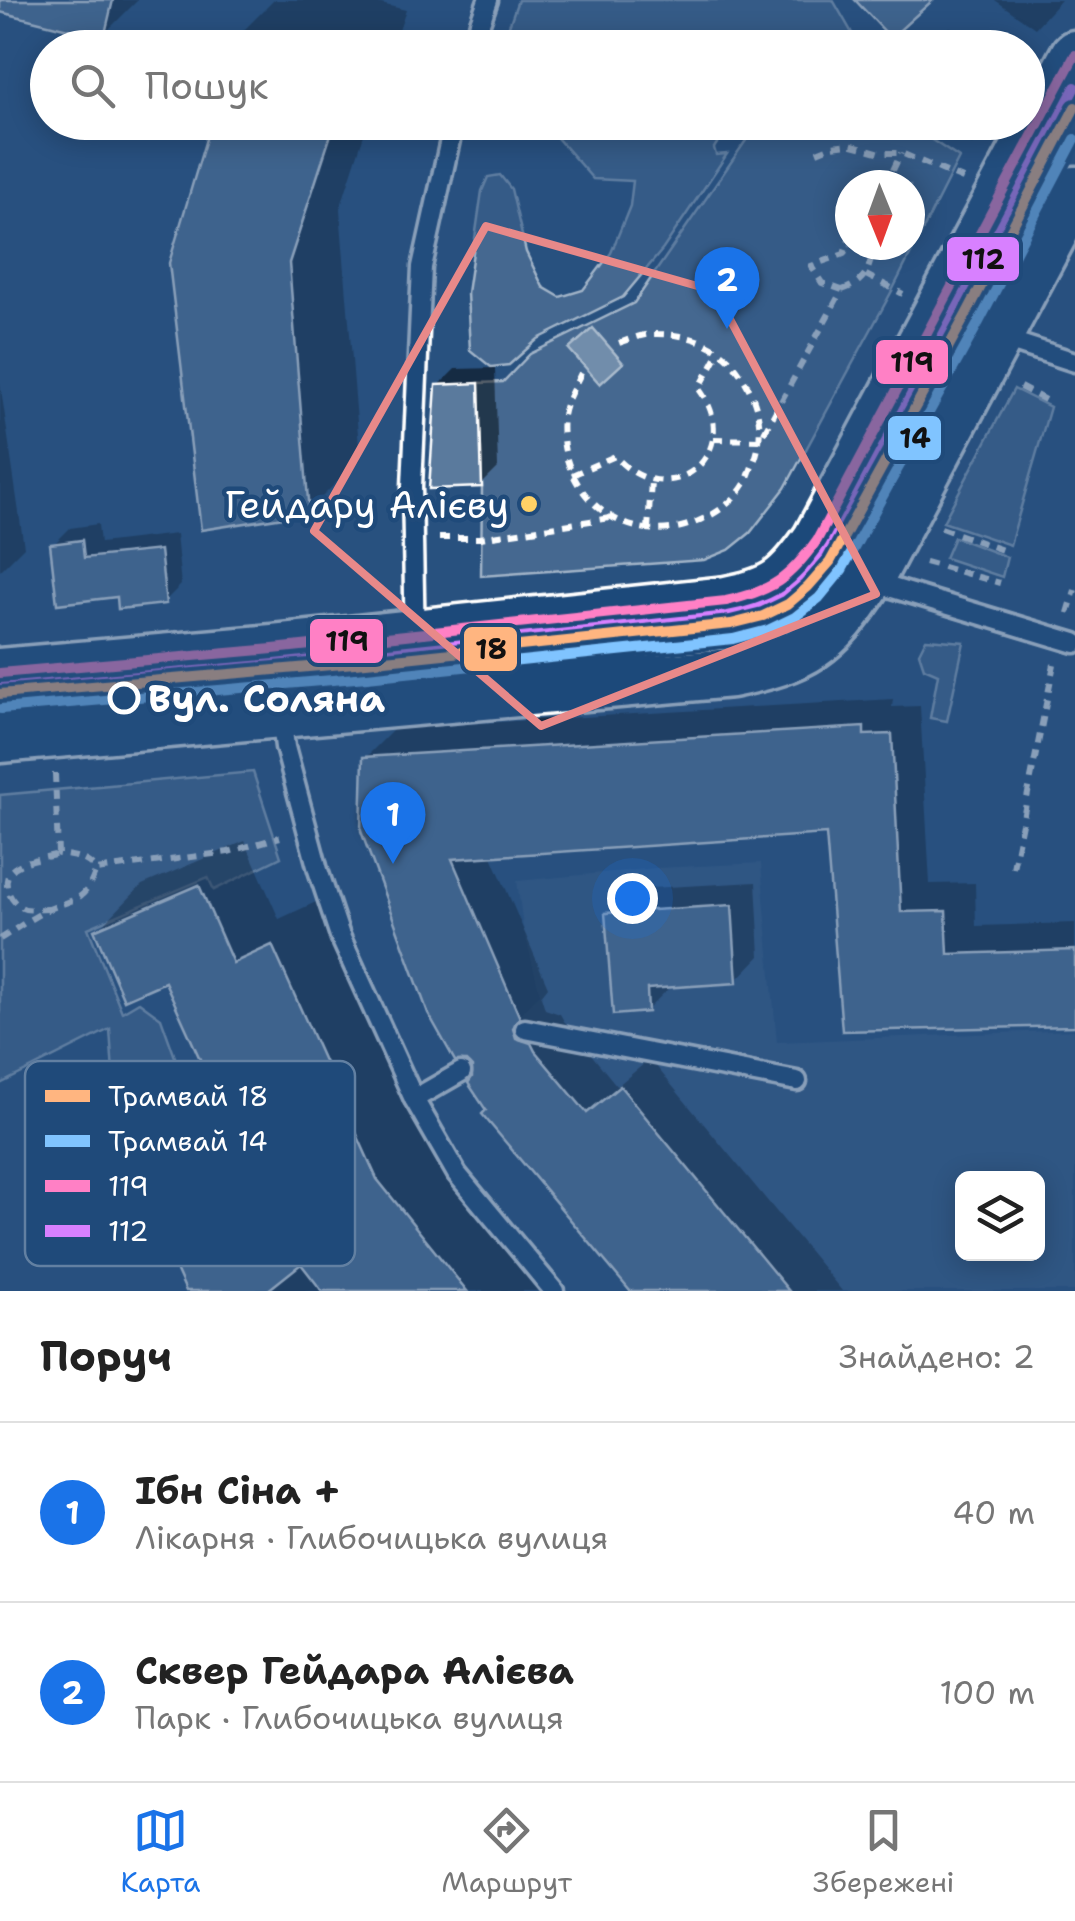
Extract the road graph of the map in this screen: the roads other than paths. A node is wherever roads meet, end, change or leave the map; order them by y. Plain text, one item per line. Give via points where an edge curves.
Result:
1 (488, 0) edge
2 (477, 30) edge
3 (1075, 55) edge
4 (1045, 111) edge
5 (450, 140) edge
6 (1030, 140) edge
7 (1075, 191) edge
8 (997, 336) junction
9 (1075, 362) edge
10 (868, 581) junction
11 (414, 633) junction
12 (1068, 641) edge
13 (272, 649) junction
14 (0, 674) edge
15 (416, 701) junction
16 (280, 713) junction
17 (0, 738) edge
18 (525, 1029) dead end
19 (461, 1072) dead end
20 (797, 1081) dead end
21 (414, 1099) junction
22 (554, 1291) edge

1 - 2 lane
3 - 4 main road
5 - 11 lane via 422,267 412,486
6 - 11 main road via 816,540 777,586 726,601
7 - 8 main road
8 - 9 lane
8 - 10 main road
10 - 12 lane
10 - 15 main road via 822,638 771,665
11 - 13 main road
11 - 15 lane
13 - 14 main road
13 - 16 lane
15 - 16 main road
16 - 17 main road
16 - 21 lane via 340,936
18 - 20 lane
19 - 21 lane
21 - 22 lane via 458,1174

